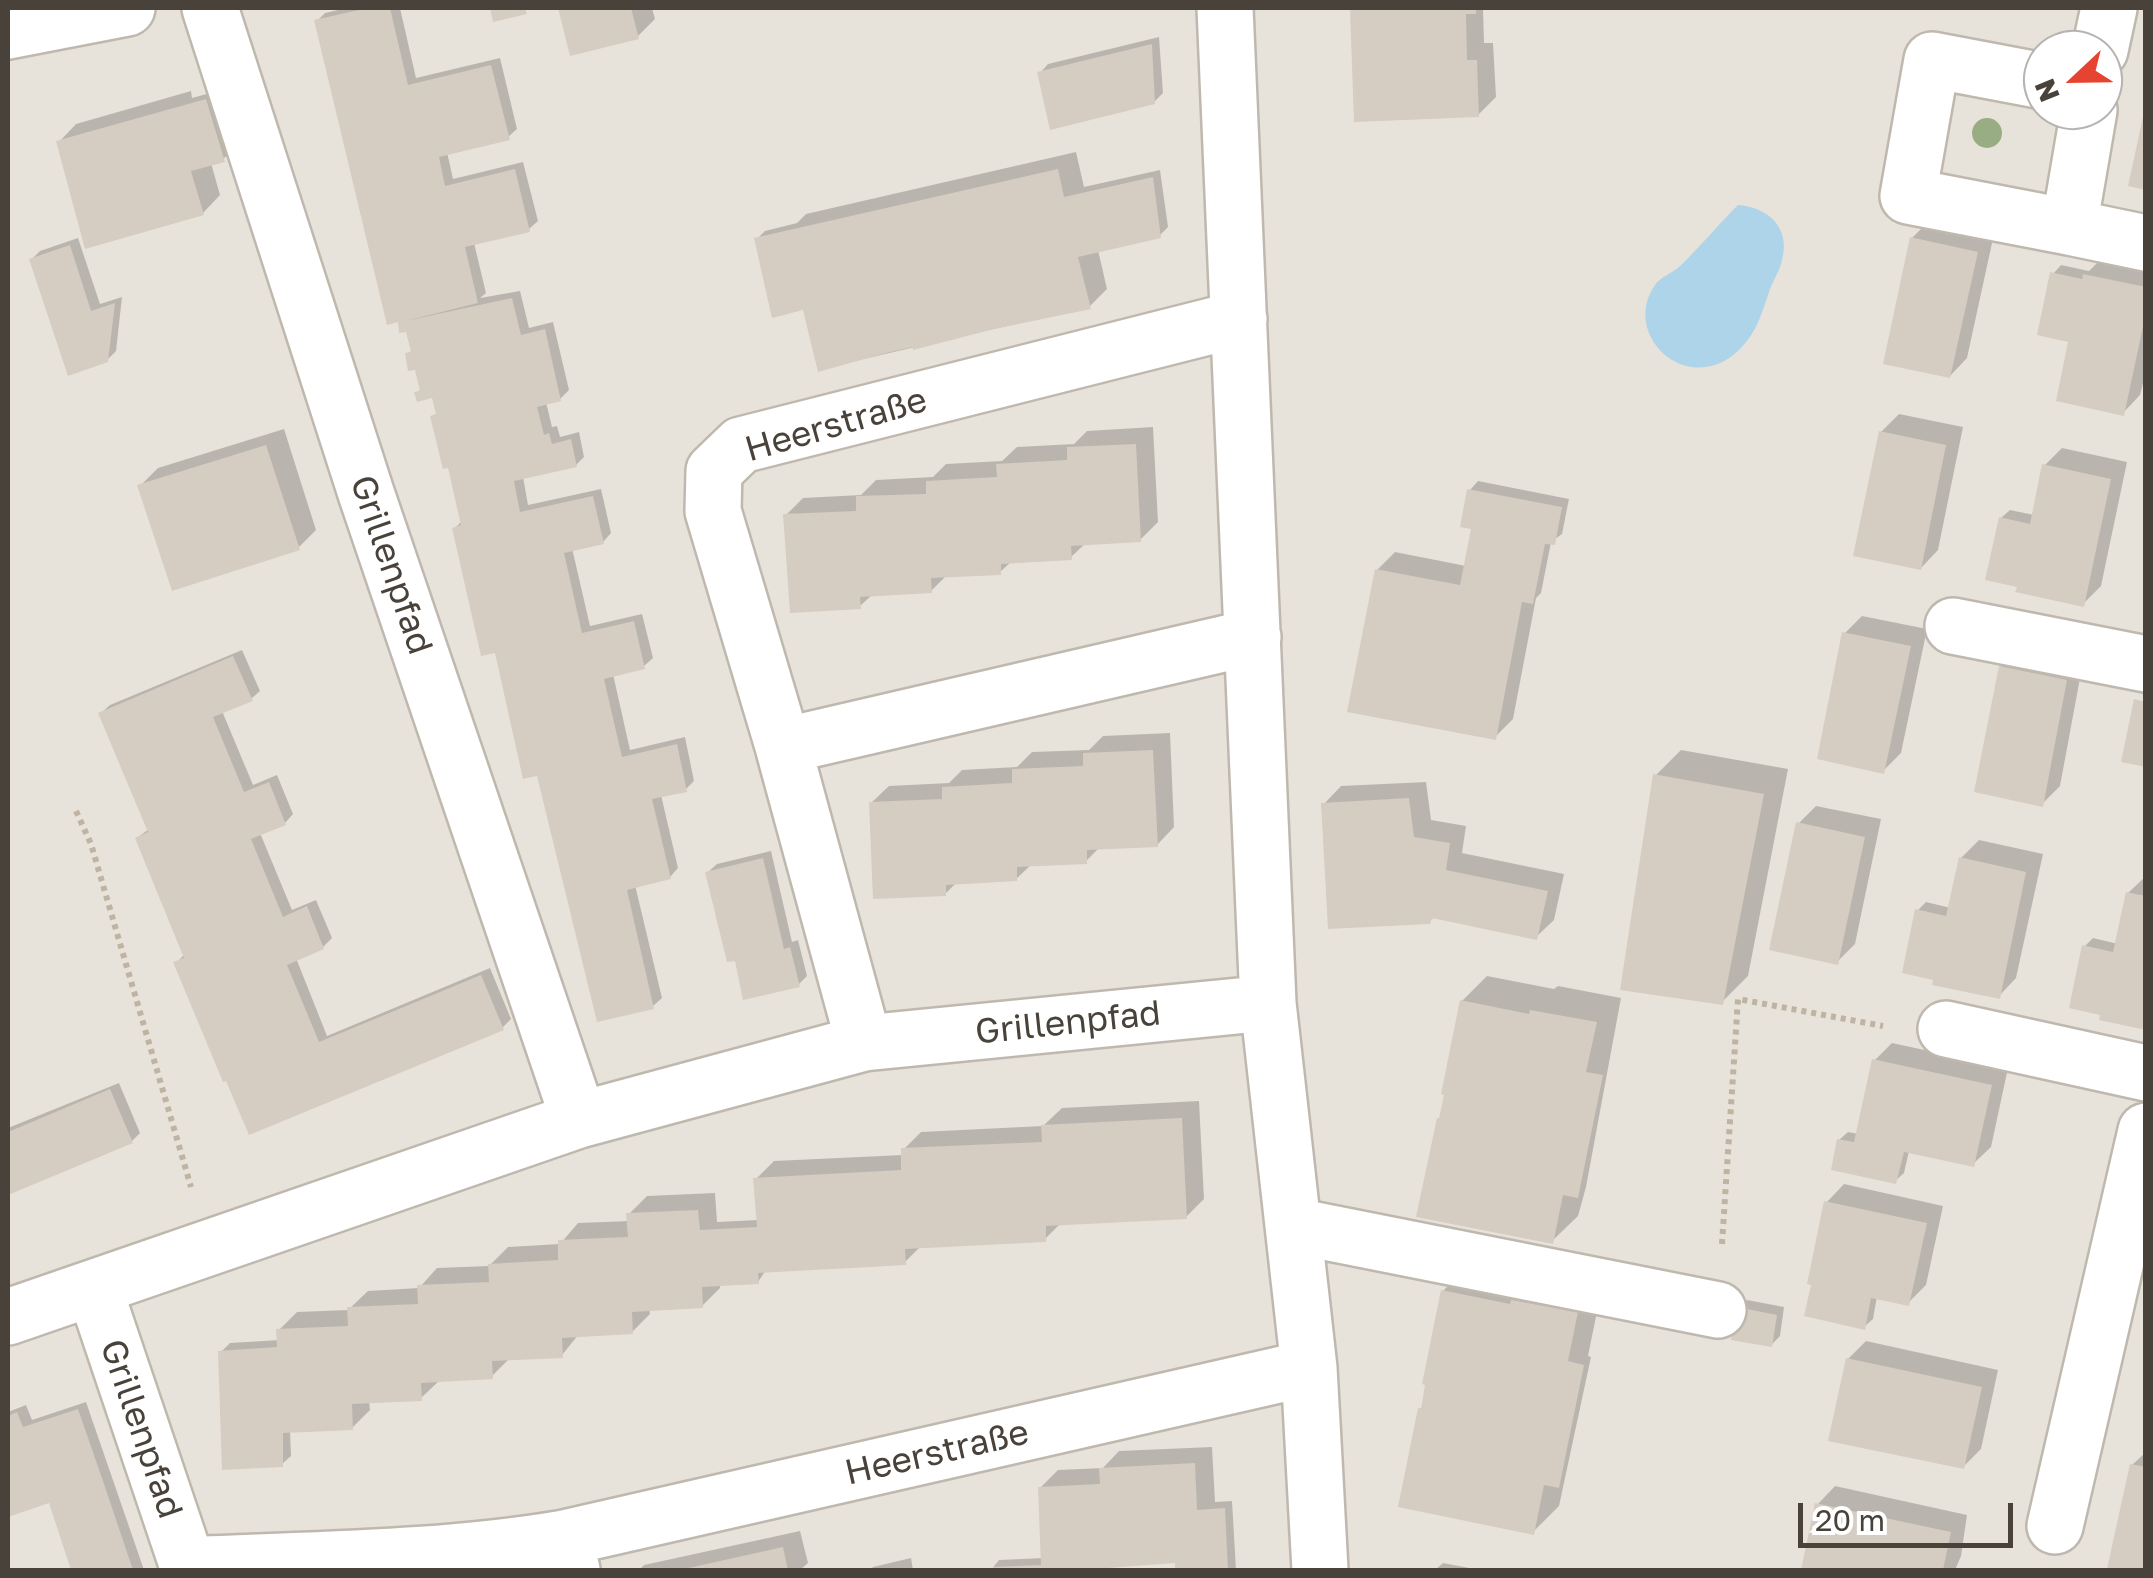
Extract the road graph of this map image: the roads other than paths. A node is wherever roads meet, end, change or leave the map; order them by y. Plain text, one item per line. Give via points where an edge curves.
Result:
1 (126, 8) edge
2 (210, 8) edge
3 (1224, 8) edge
4 (8, 31) edge
5 (2023, 76) edge
6 (2085, 130) edge
7 (2069, 227) junction
8 (2146, 243) edge
9 (1240, 318) junction
10 (1953, 626) dead end
11 (1253, 638) junction
12 (2146, 664) edge
13 (783, 746) junction
14 (1268, 1003) junction
15 (1946, 1029) road end
16 (864, 1043) junction
17 (2146, 1073) edge
18 (578, 1120) junction
19 (2146, 1131) edge
20 (2138, 1202) edge
21 (1295, 1226) junction
22 (94, 1288) junction
23 (1718, 1310) road end
24 (8, 1317) edge
25 (1309, 1368) junction
26 (2055, 1526) dead end
27 (568, 1554) edge
28 (188, 1568) edge
29 (1320, 1570) edge

1 - 4 street
2 - 18 street, Grillenpfad
3 - 9 street
5 - 7 street via 1932,60 1908,196
6 - 7 street
7 - 8 street
9 - 11 street
9 - 13 street, Heerstraße via 741,445 714,471 712,511
10 - 12 street
11 - 13 street
11 - 14 street
13 - 16 street, Heerstraße
14 - 16 street, Grillenpfad
14 - 21 street
15 - 17 street
16 - 18 street, Grillenpfad
18 - 22 street, Grillenpfad
19 - 20 street
20 - 26 street
21 - 23 street
21 - 25 street
22 - 24 street, Grillenpfad
22 - 28 street, Grillenpfad
25 - 27 street, Heerstraße
25 - 29 street
27 - 28 street, Heerstraße via 410,1554

